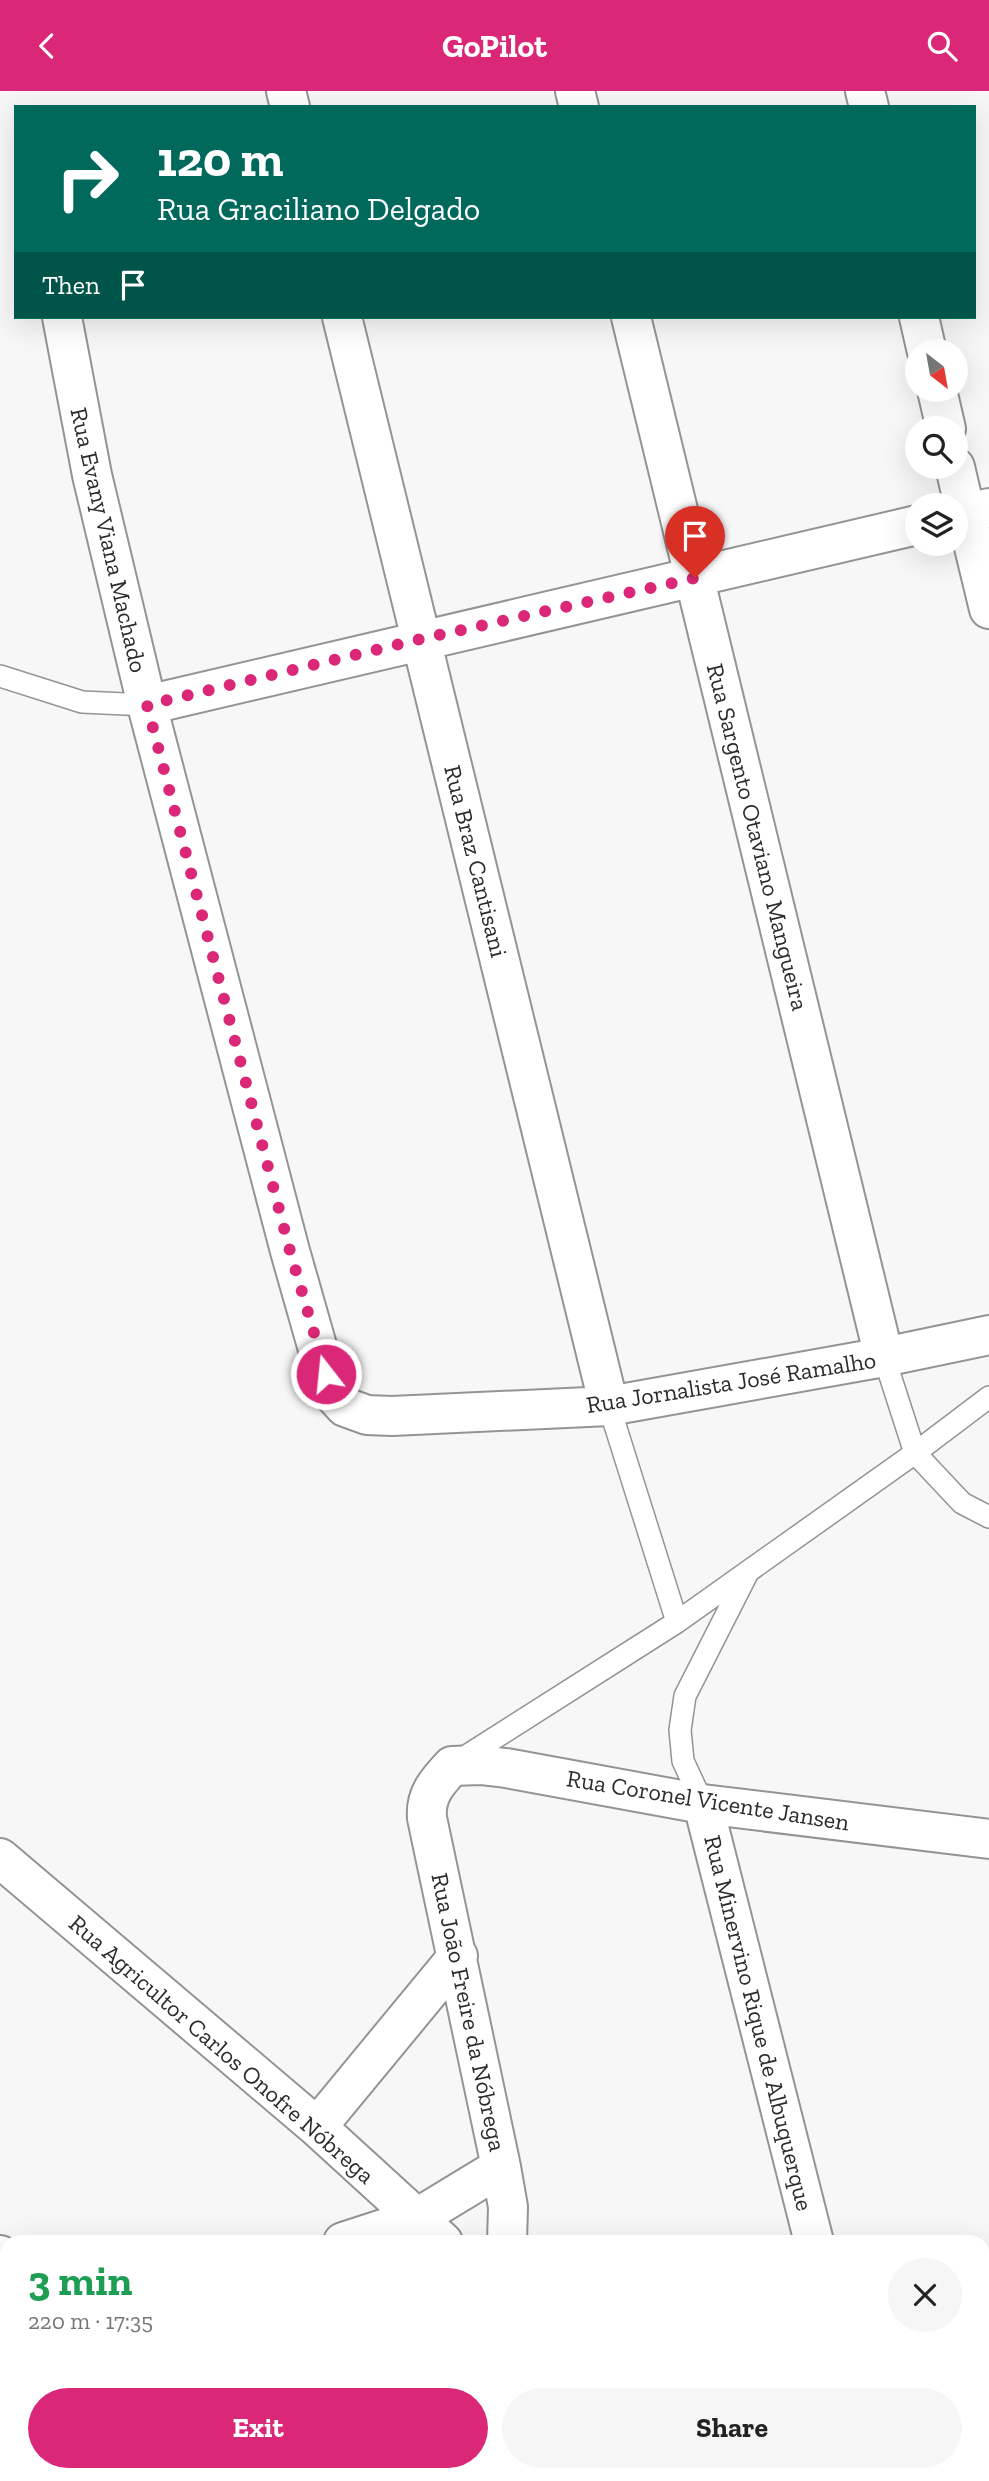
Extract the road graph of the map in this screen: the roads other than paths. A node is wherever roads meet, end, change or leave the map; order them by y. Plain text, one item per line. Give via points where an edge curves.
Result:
1 (62, 319) edge
2 (342, 319) edge
3 (631, 319) edge
4 (919, 319) edge
5 (924, 339) edge
6 (959, 479) edge
7 (970, 513) edge
8 (905, 528) edge
9 (695, 578) junction
10 (989, 609) edge
11 (421, 639) junction
12 (0, 676) edge
13 (147, 705) junction
14 (989, 1335) edge
15 (884, 1357) junction
16 (989, 1397) edge
17 (609, 1406) junction
18 (345, 1407) joint
19 (915, 1453) junction
20 (989, 1517) edge
21 (748, 1573) junction
22 (677, 1622) junction
23 (444, 1775) junction
24 (703, 1804) junction
25 (989, 1839) edge
26 (0, 1858) edge
27 (458, 1956) junction
28 (317, 2127) junction
29 (501, 2167) junction
30 (430, 2230) edge
31 (394, 2235) edge
32 (507, 2235) edge
33 (812, 2235) edge

1 - 13 street, Rua Evany Viana Machado via 92,475
2 - 11 street, Rua Braz Cantisani
3 - 9 street, Rua Sargento Otaviano Mangueira
4 - 5 street
6 - 7 street
7 - 10 street
8 - 9 street
9 - 11 street
9 - 15 street, Rua Sargento Otaviano Mangueira
11 - 13 street
11 - 17 street, Rua Braz Cantisani
12 - 13 lane via 82,702
13 - 18 street, Rua Evany Viana Machado via 290,1251 326,1374
14 - 15 street, Rua Jornalista José Ramalho
15 - 17 street, Rua Jornalista José Ramalho
15 - 19 lane
16 - 19 lane
17 - 18 street, Rua Jornalista José Ramalho via 392,1416 367,1415
17 - 22 lane
19 - 20 lane via 962,1503
19 - 21 lane
21 - 22 lane
21 - 24 lane via 685,1696 680,1730 683,1761
22 - 23 lane
23 - 24 street, Rua Coronel Vicente Jansen via 480,1765
23 - 27 street, Rua João Freire da Nóbrega via 426,1803 427,1818
24 - 25 street, Rua Coronel Vicente Jansen
24 - 33 street, Rua Minervino Rique de Albuquerque
26 - 28 street, Rua Agricultor Carlos Onofre Nóbrega
27 - 28 street
27 - 29 street, Rua João Freire da Nóbrega
28 - 30 street, Rua Agricultor Carlos Onofre Nóbrega
29 - 30 street
29 - 32 street, Rua João Freire da Nóbrega
30 - 31 street

